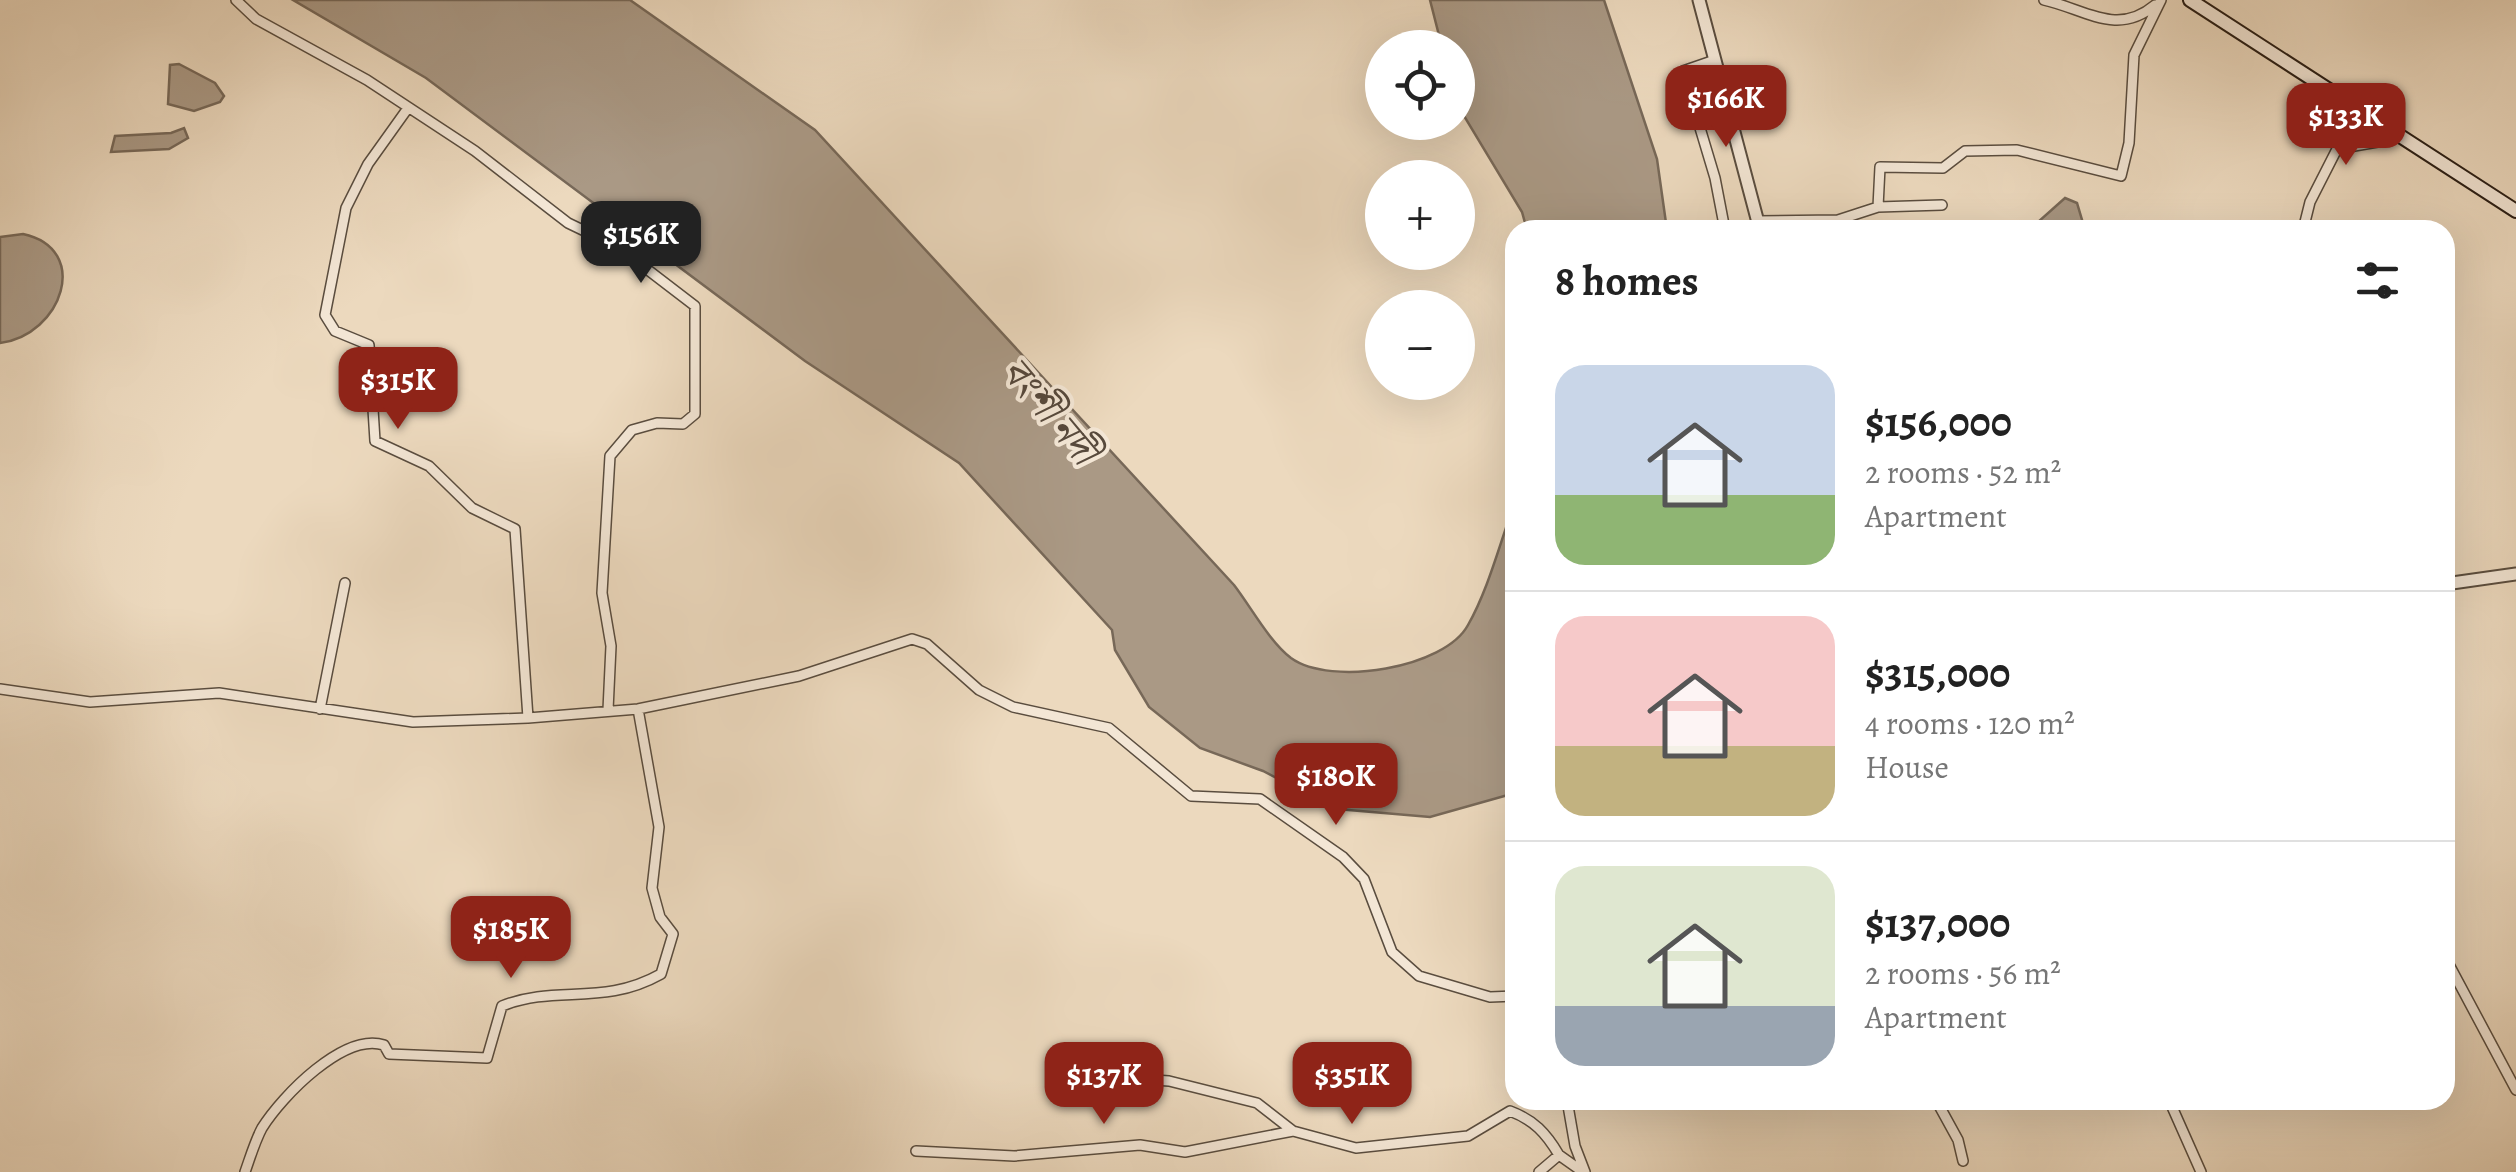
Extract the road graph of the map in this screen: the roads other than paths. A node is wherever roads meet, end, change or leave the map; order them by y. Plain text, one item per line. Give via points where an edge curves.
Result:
1 (236, 0) edge
2 (1698, 0) edge
3 (2044, 0) edge
4 (2161, 0) edge
5 (2190, 0) edge
6 (1712, 61) junction
7 (408, 108) junction
8 (2398, 133) junction
9 (1942, 205) dead end
10 (1878, 207) junction
11 (2516, 211) edge
12 (1723, 220) edge
13 (1757, 220) edge
14 (1838, 220) edge
15 (2306, 220) edge
16 (2516, 574) edge
17 (345, 582) dead end
18 (2455, 583) edge
19 (0, 688) edge
20 (638, 709) junction
21 (320, 710) junction
22 (608, 710) junction
23 (528, 718) junction
24 (2455, 976) edge
25 (1505, 997) edge
26 (1110, 1077) dead end
27 (2516, 1090) edge
28 (1569, 1110) edge
29 (1942, 1110) edge
30 (2174, 1110) edge
31 (1293, 1131) junction
32 (916, 1151) dead end
33 (1560, 1155) junction
34 (1963, 1161) dead end
35 (245, 1172) edge
36 (1539, 1172) edge
37 (1584, 1172) edge
38 (2202, 1172) edge

1 - 7 street
2 - 6 street
3 - 4 street via 2112,22 2131,20
4 - 10 street via 2134,55 2121,176 2018,150 1965,151 1943,168 1880,166
5 - 8 main road
6 - 12 street via 1684,70
6 - 13 street
7 - 22 street via 695,306 695,414 683,424 656,422 632,430 610,456 602,593 611,646
7 - 23 street via 346,208 325,315 335,331 369,345 375,441 429,466 482,515 515,529
8 - 11 main road
8 - 15 street via 2337,148
9 - 10 street
10 - 14 street
16 - 18 street
17 - 21 street
19 - 21 street via 90,702 218,693
20 - 22 street
20 - 25 street via 798,676 905,640 920,641 979,690 1013,707 1108,728 1191,796 1260,799 1364,878 1392,952 1418,976
20 - 35 street via 659,827 652,888 673,934 661,974 615,994 502,1006 487,1058 396,1055 369,1040 351,1045 300,1082 262,1128
21 - 23 street via 413,722
22 - 23 street
24 - 27 street
26 - 31 street via 1257,1102
28 - 37 street
29 - 34 street
30 - 38 street
31 - 32 street via 1185,1152 1140,1145 1014,1156
31 - 33 street via 1356,1148 1434,1143 1486,1129 1510,1111 1546,1133
33 - 36 street
33 - 37 street

